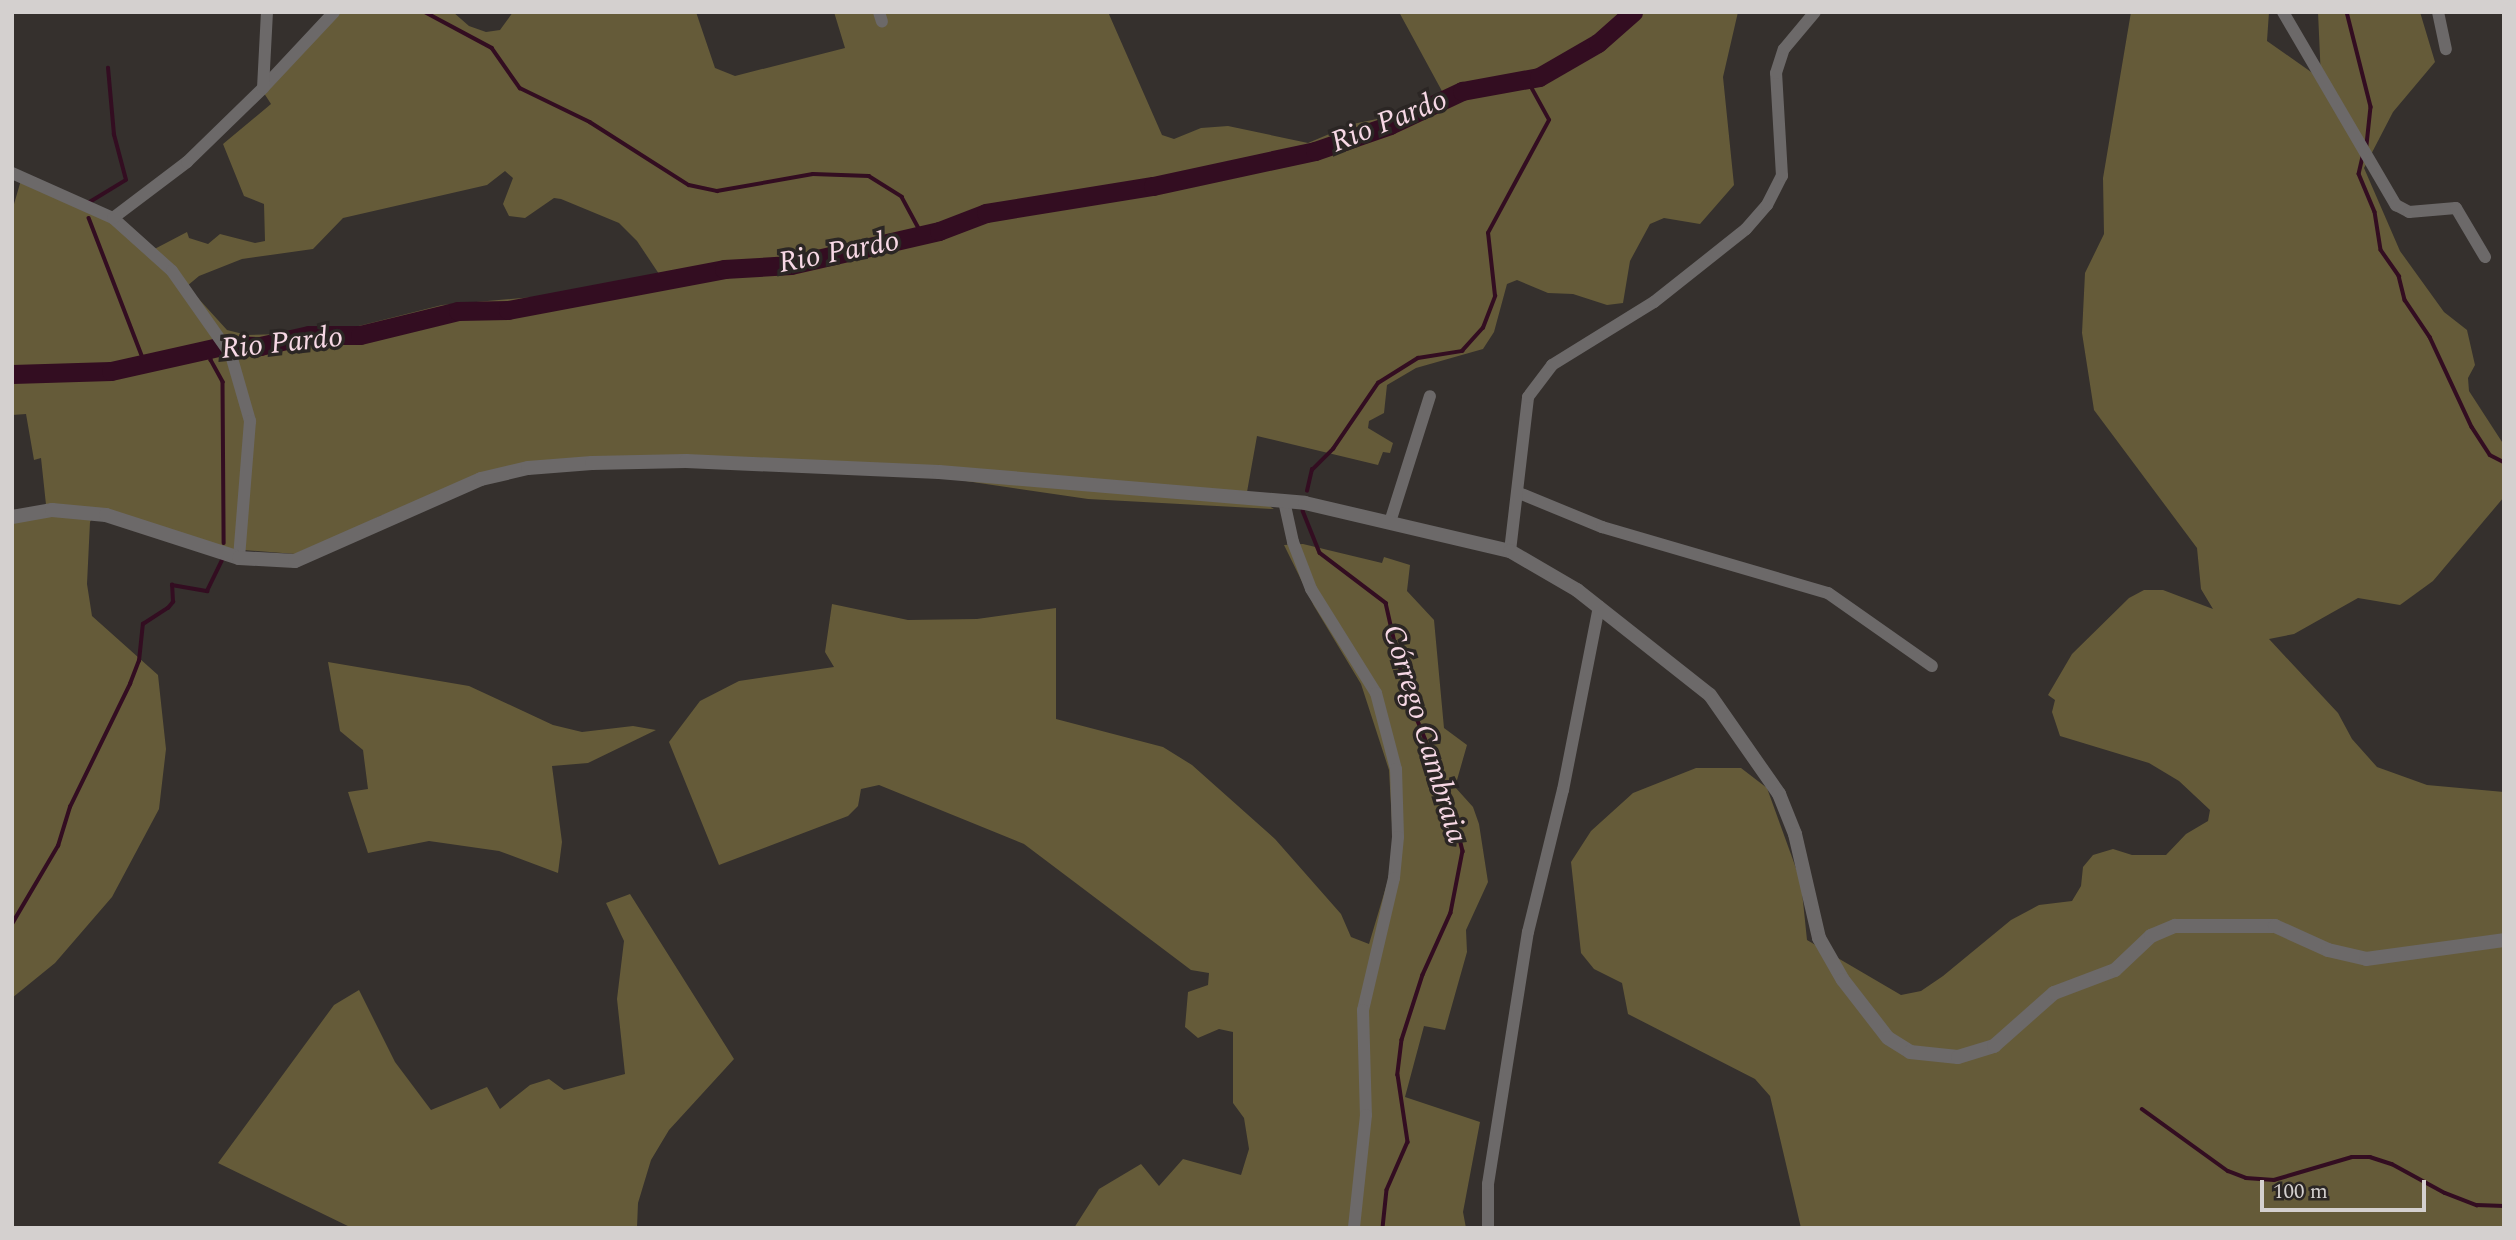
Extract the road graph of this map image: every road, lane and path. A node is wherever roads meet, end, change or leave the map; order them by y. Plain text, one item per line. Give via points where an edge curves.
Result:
1 (267, 12) edge
2 (334, 12) edge
3 (1815, 12) edge
4 (2283, 12) edge
5 (2438, 12) edge
6 (2446, 50) dead end
7 (263, 88) junction
8 (12, 173) edge
9 (113, 219) junction
10 (2485, 257) dead end
11 (1430, 396) dead end
12 (1519, 493) junction
13 (1284, 502) junction
14 (12, 517) edge
15 (1390, 522) junction
16 (1510, 551) junction
17 (239, 558) junction
18 (1599, 607) junction
19 (1932, 666) dead end
20 (2504, 940) edge
21 (1354, 1228) edge
22 (1488, 1228) edge

1 - 7 street
2 - 7 street
3 - 12 street via 1784,49 1776,73 1782,176 1767,205 1746,229 1654,302 1552,365 1538,379 1528,397
4 - 10 street via 2396,205 2409,212 2456,208
5 - 6 street
7 - 9 street via 187,162
8 - 9 street
9 - 17 street via 172,271 231,355 250,421
11 - 15 street
12 - 16 street
12 - 19 street via 1602,527 1828,593
13 - 15 street
13 - 17 street via 802,463 592,463 528,468 481,479 295,561
13 - 21 street via 1311,589 1376,693 1396,769 1394,878 1363,1010 1366,1115
14 - 17 street via 52,510 106,515
15 - 16 street
16 - 18 street
18 - 20 street via 1670,659 1733,723 1779,794 1795,834 1819,937 1869,1017 1910,1052 1958,1057 1994,1046 2054,993 2115,970 2151,936 2175,926 2276,926 2328,950 2366,959
18 - 22 street via 1563,790 1528,932 1488,1184

